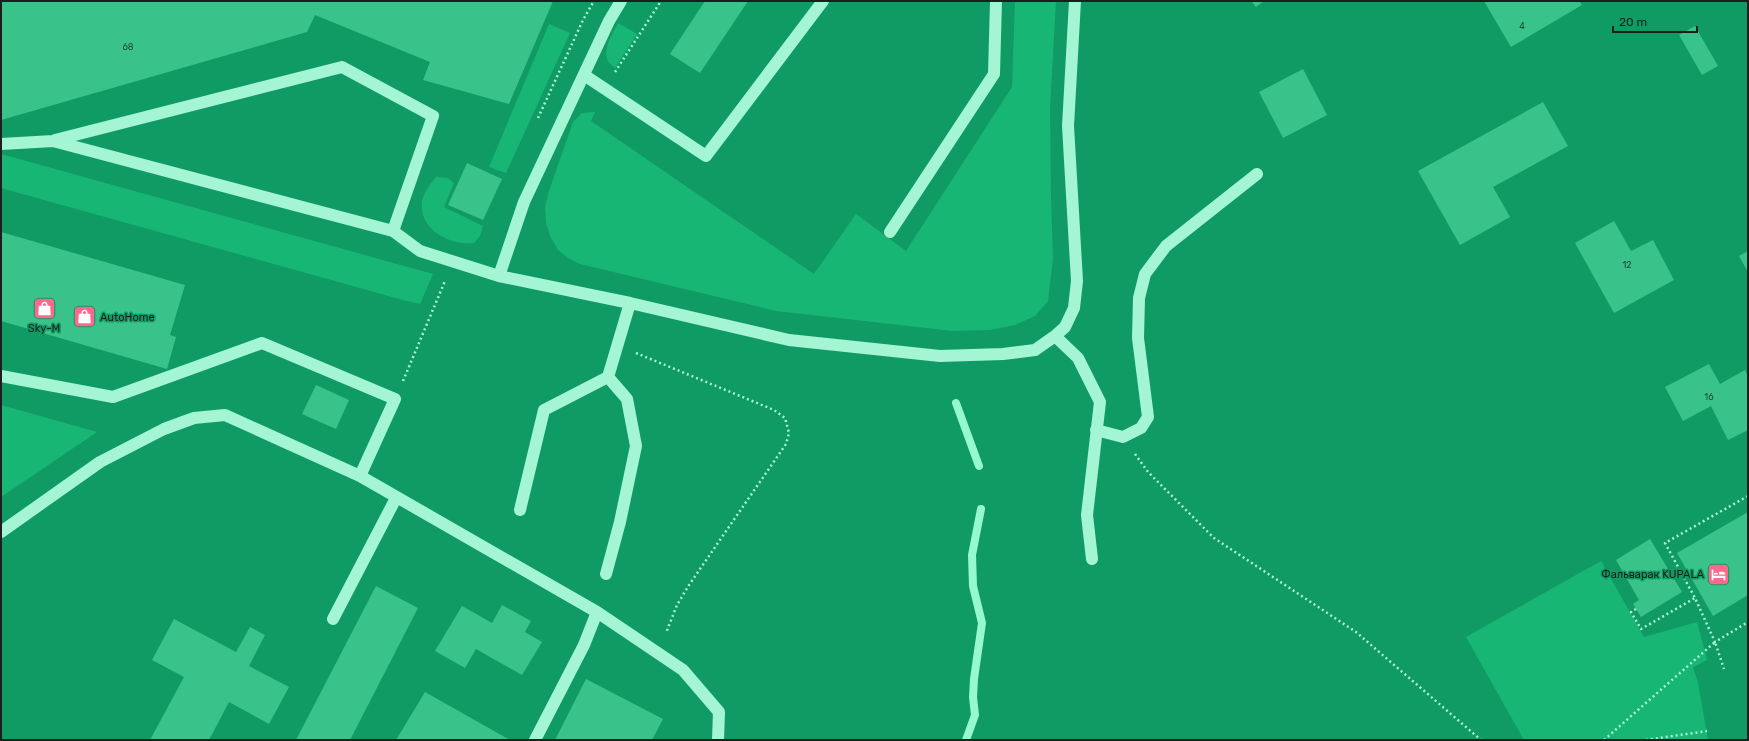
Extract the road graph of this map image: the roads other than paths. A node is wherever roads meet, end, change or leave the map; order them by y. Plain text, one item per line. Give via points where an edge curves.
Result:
1 (621, 1) edge
2 (823, 1) edge
3 (996, 1) edge
4 (1075, 1) edge
5 (584, 75) junction
6 (53, 141) junction
7 (1, 144) edge
8 (1257, 174) dead end
9 (393, 231) junction
10 (890, 232) dead end
11 (499, 276) junction
12 (630, 303) junction
13 (1055, 336) junction
14 (1, 376) edge
15 (608, 377) junction
16 (1096, 430) junction
17 (360, 476) junction
18 (396, 498) junction
19 (520, 510) dead end
20 (1, 532) edge
21 (1092, 559) dead end
22 (606, 574) dead end
23 (597, 612) junction
24 (333, 619) dead end
25 (535, 740) edge
26 (718, 740) edge

1 - 5 lane
2 - 5 lane via 706,156
3 - 10 lane via 994,74
4 - 13 lane via 1068,126 1077,281 1074,308 1065,327
5 - 11 lane via 524,202
6 - 7 lane
6 - 9 lane
6 - 9 lane via 342,67 432,116
8 - 16 lane via 1166,246 1145,274 1139,298 1138,338 1148,417 1141,428 1123,437
9 - 11 lane via 420,251
11 - 12 lane
12 - 13 lane via 789,340 940,356 1035,350
12 - 15 lane
13 - 16 lane via 1078,358 1100,402
14 - 17 lane via 113,397 262,343 395,399
15 - 19 lane via 544,410
15 - 22 lane via 627,399 636,446
16 - 21 lane via 1087,516
17 - 18 lane
17 - 20 lane via 225,414 194,418 164,429 100,462
18 - 23 lane
18 - 24 lane
23 - 25 lane via 584,645
23 - 26 lane via 684,670 719,712

